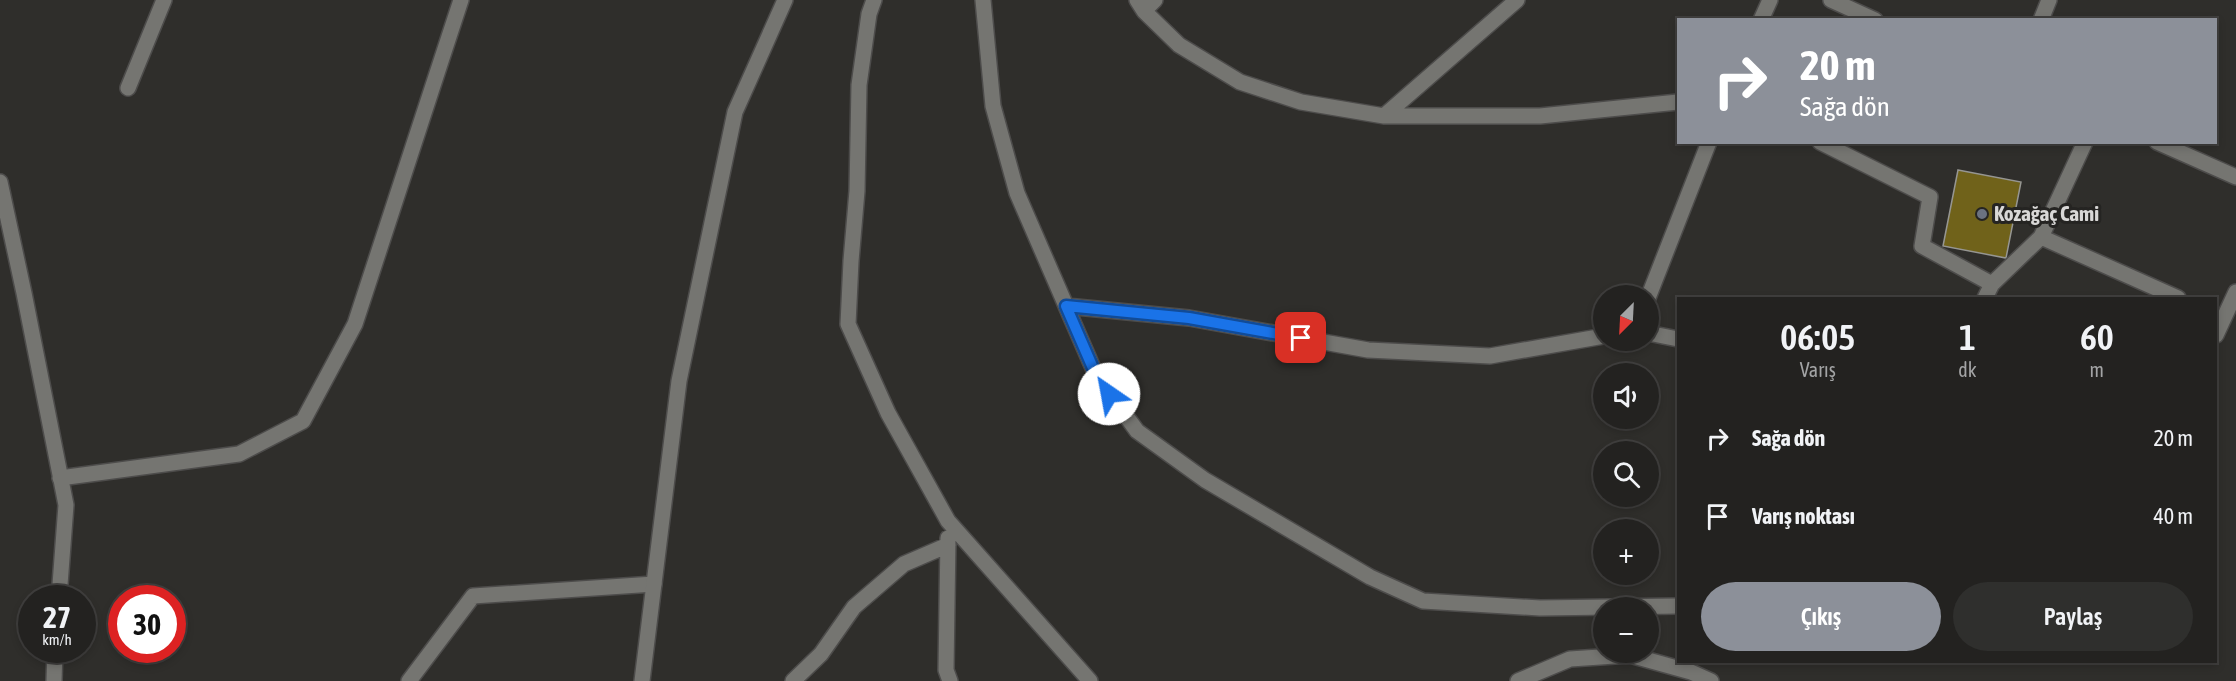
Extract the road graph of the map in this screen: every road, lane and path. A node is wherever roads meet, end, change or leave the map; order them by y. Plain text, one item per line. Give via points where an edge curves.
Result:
1 (164, 0) edge
2 (461, 0) edge
3 (785, 0) edge
4 (874, 0) edge
5 (983, 0) edge
6 (1517, 0) edge
7 (1770, 0) edge
8 (1831, 0) edge
9 (2049, 0) edge
10 (1145, 4) edge
11 (1762, 18) edge
12 (1871, 18) edge
13 (2041, 18) edge
14 (128, 88) dead end
15 (1677, 102) edge
16 (1384, 116) junction
17 (1708, 144) edge
18 (1824, 144) edge
19 (2084, 144) edge
20 (2162, 144) edge
21 (2236, 177) edge
22 (0, 182) edge
23 (2041, 237) junction
24 (1992, 284) junction
25 (1653, 285) edge
26 (2236, 292) edge
27 (1985, 297) edge
28 (2176, 297) edge
29 (1066, 306) junction
30 (2219, 317) edge
31 (1659, 335) edge
32 (1593, 338) edge
33 (1677, 339) edge
34 (60, 478) junction
35 (948, 521) junction
36 (948, 544) junction
37 (654, 584) junction
38 (60, 585) edge
39 (1677, 606) edge
40 (55, 663) edge
41 (54, 681) edge
42 (409, 681) edge
43 (642, 681) edge
44 (792, 681) edge
45 (950, 681) edge
46 (1090, 681) edge
47 (1518, 681) edge
48 (1712, 681) edge

1 - 14 street
2 - 34 street via 355,324 303,421 239,454
3 - 37 street via 735,112 679,381
4 - 35 street via 860,85 848,324 888,413
5 - 29 street via 993,106 1017,193
6 - 16 street
7 - 11 street
8 - 12 street
9 - 13 street
10 - 16 street via 1179,45 1240,82 1301,102
15 - 16 street via 1540,116
17 - 25 street
18 - 24 street via 1930,197 1922,246
19 - 23 street
20 - 21 street
22 - 34 street
23 - 24 street
23 - 28 street
24 - 27 street
26 - 30 street
29 - 32 street via 1189,318 1368,350 1490,356
29 - 39 street via 1096,375 1137,431 1205,480 1370,577 1423,601 1540,608
31 - 33 street
34 - 38 street via 66,505
35 - 36 street
35 - 46 street
36 - 44 street via 904,564 854,607 821,654
36 - 45 street via 946,670
37 - 42 street via 473,596
37 - 43 street
40 - 41 street
47 - 48 street via 1570,658 1630,656

